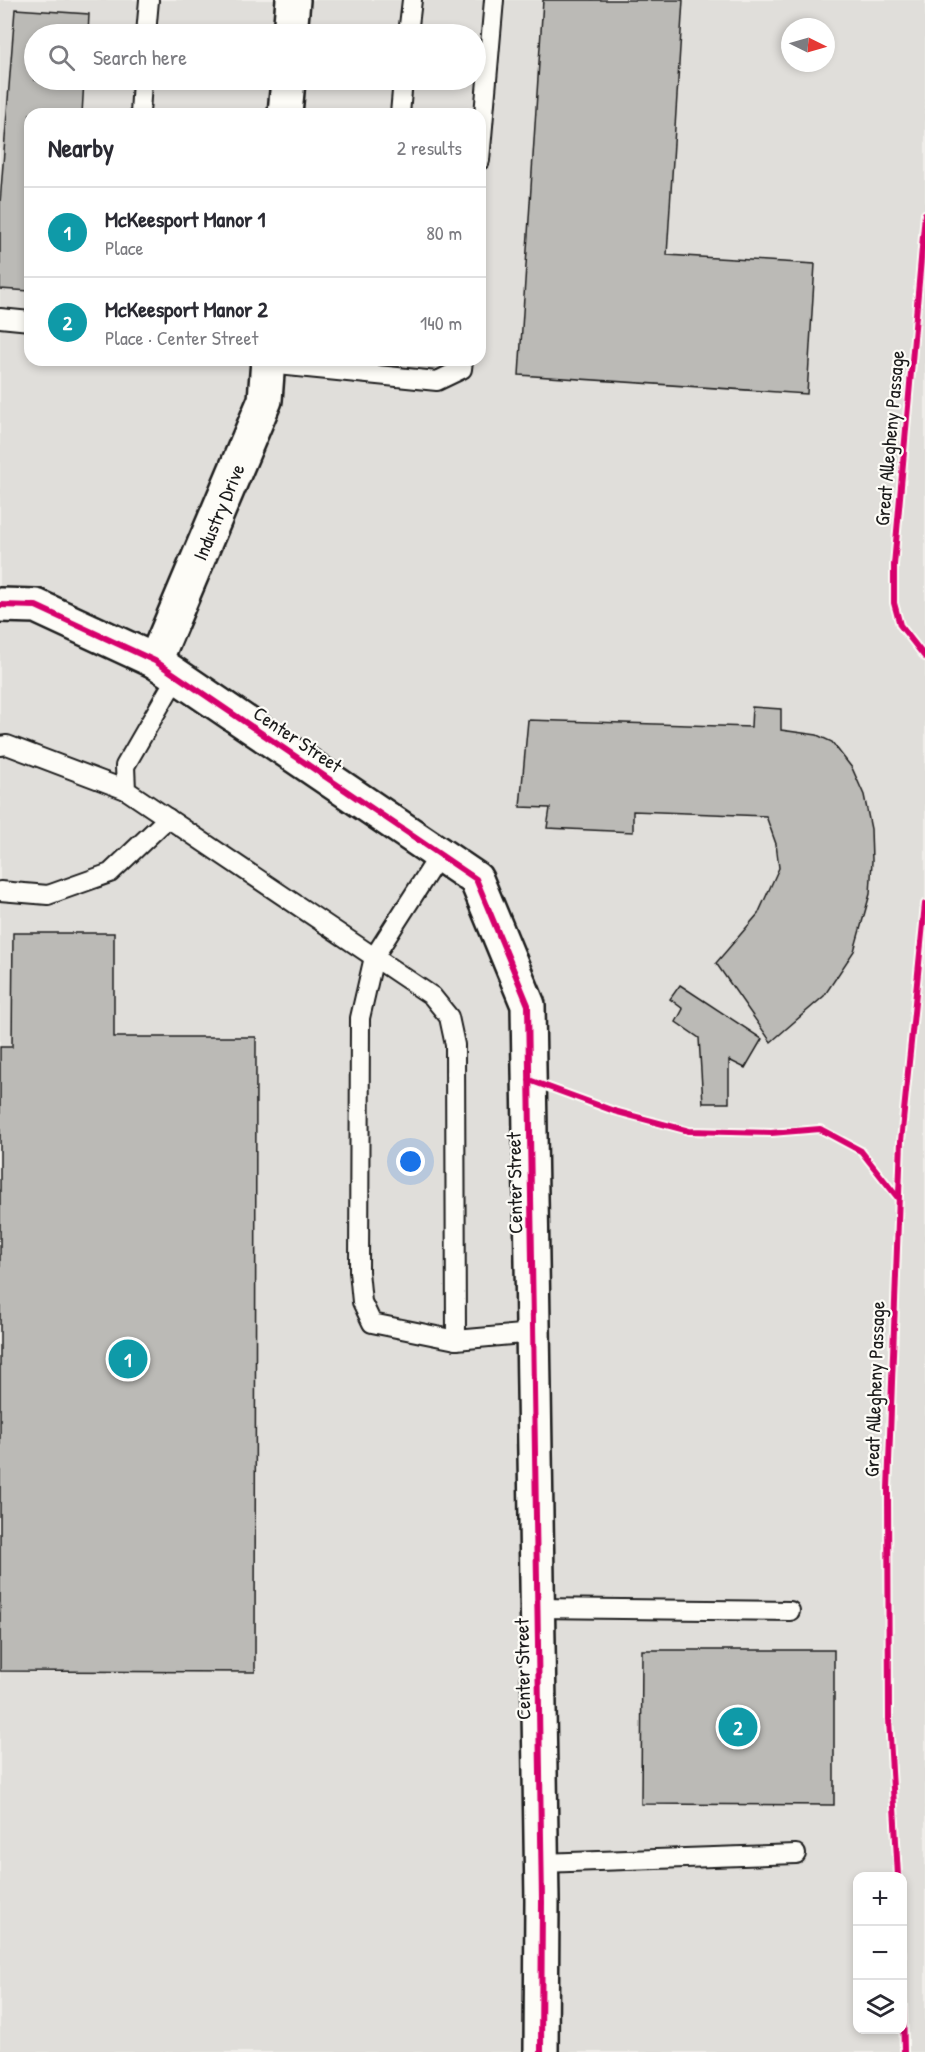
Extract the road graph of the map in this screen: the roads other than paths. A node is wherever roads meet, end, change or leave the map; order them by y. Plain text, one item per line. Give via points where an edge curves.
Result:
1 (149, 0) edge
2 (293, 0) edge
3 (412, 0) edge
4 (494, 0) edge
5 (147, 24) edge
6 (291, 24) edge
7 (409, 24) edge
8 (141, 90) edge
9 (287, 90) edge
10 (402, 90) edge
11 (140, 108) edge
12 (286, 108) edge
13 (401, 108) edge
14 (485, 108) edge
15 (0, 318) edge
16 (24, 320) edge
17 (268, 366) edge
18 (338, 366) edge
19 (462, 366) edge
20 (373, 368) edge
21 (0, 605) edge
22 (166, 668) junction
23 (0, 746) edge
24 (126, 790) junction
25 (168, 818) junction
26 (440, 854) junction
27 (0, 891) edge
28 (374, 957) junction
29 (533, 1333) junction
30 (456, 1340) junction
31 (537, 1608) junction
32 (790, 1611) dead end
33 (796, 1854) dead end
34 (541, 1863) junction
35 (541, 2052) edge

1 - 5 lane
2 - 6 street
3 - 7 lane
4 - 14 lane
8 - 11 lane
9 - 12 street
10 - 13 lane
15 - 16 lane
17 - 22 street, Industry Drive via 265,400
18 - 20 lane
19 - 20 lane via 437,381
21 - 22 street, Center Street via 36,606
22 - 24 lane via 125,766
22 - 26 street, Center Street
23 - 24 lane via 8,745
24 - 25 lane
25 - 27 lane via 110,873 48,895
25 - 28 lane
26 - 28 lane
26 - 29 street, Center Street via 476,879 528,1005
28 - 30 lane via 432,996 449,1017 455,1045
28 - 30 lane via 360,1018 362,1302 372,1323
29 - 30 lane
29 - 31 street, Center Street
31 - 32 lane
31 - 34 street, Center Street
33 - 34 lane
34 - 35 street, Center Street

